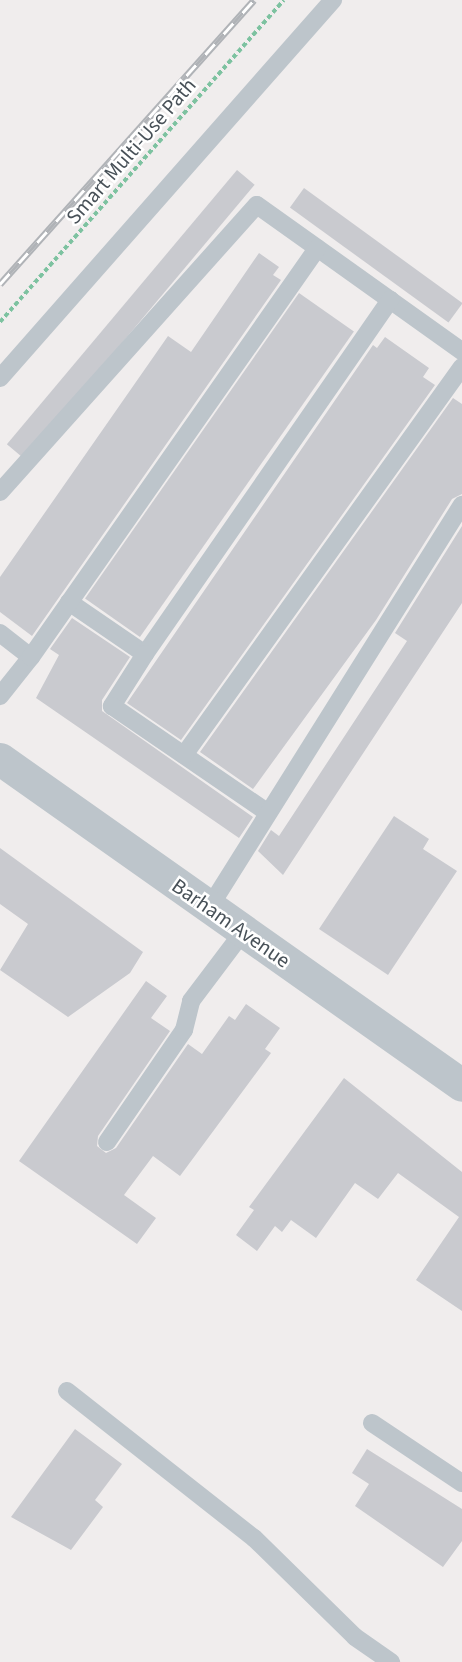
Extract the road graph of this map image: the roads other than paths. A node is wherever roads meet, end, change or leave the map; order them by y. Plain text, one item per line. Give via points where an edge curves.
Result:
1 (333, 0) edge
2 (317, 248) junction
3 (390, 300) junction
4 (462, 351) edge
5 (462, 367) edge
6 (0, 378) edge
7 (0, 492) edge
8 (462, 505) edge
9 (69, 602) junction
10 (0, 633) edge
11 (144, 654) junction
12 (31, 657) junction
13 (0, 696) edge
14 (184, 755) junction
15 (0, 759) edge
16 (268, 813) junction
17 (209, 908) junction
18 (243, 932) junction
19 (462, 1085) edge
20 (107, 1142) dead end
21 (67, 1391) dead end
22 (372, 1423) dead end
23 (462, 1484) edge
24 (392, 1662) edge

1 - 6 lane
2 - 3 lane
2 - 7 lane via 257,206
2 - 9 lane
3 - 4 lane
3 - 11 lane
5 - 14 lane
8 - 16 lane
9 - 11 lane
9 - 12 lane
10 - 12 lane
11 - 14 lane via 112,706
12 - 13 lane
14 - 16 lane
15 - 17 street, Barham Avenue
16 - 17 lane
17 - 18 street, Barham Avenue
18 - 19 street, Barham Avenue
18 - 20 lane via 191,1001 184,1030
21 - 24 lane via 245,1531 355,1637
22 - 23 lane

